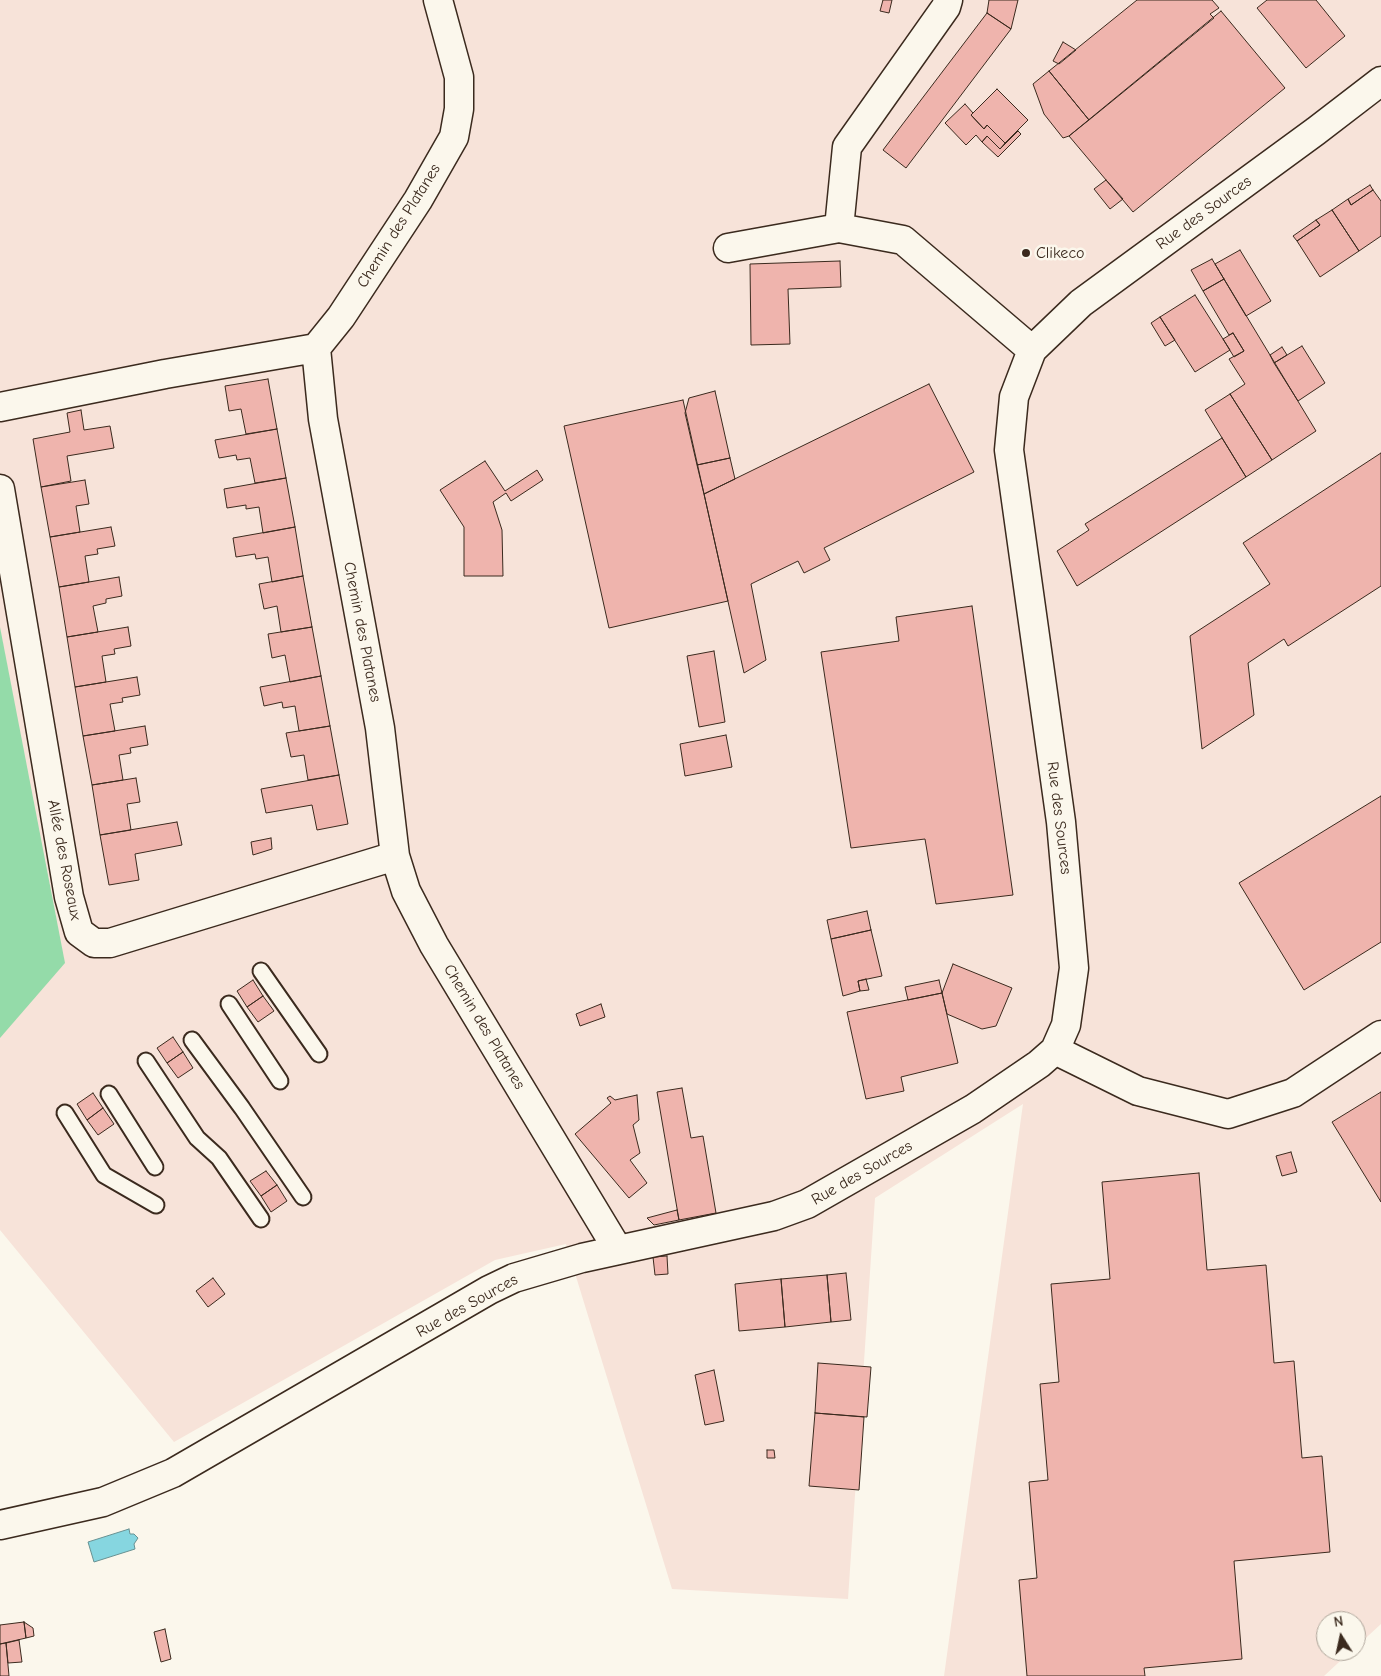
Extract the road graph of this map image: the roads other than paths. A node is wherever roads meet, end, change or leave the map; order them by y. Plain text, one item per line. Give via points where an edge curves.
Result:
1 (438, 0) edge
2 (948, 0) edge
3 (1381, 81) edge
4 (838, 228) junction
5 (728, 248) dead end
6 (316, 348) junction
7 (1032, 350) junction
8 (0, 407) edge
9 (0, 489) edge
10 (395, 856) junction
11 (262, 970) dead end
12 (229, 1004) dead end
13 (1381, 1036) edge
14 (192, 1040) dead end
15 (1055, 1050) junction
16 (319, 1054) dead end
17 (146, 1061) dead end
18 (280, 1081) dead end
19 (109, 1094) dead end
20 (65, 1112) dead end
21 (155, 1167) dead end
22 (302, 1197) dead end
23 (156, 1205) dead end
24 (261, 1219) dead end
25 (618, 1250) junction
26 (0, 1526) edge

1 - 6 street, Chemin des Platanes via 459,77 459,109 454,137 418,200 341,317
2 - 4 street via 946,8 847,147
3 - 7 street, Rue des Sources via 1081,303
4 - 5 street
4 - 7 street via 903,240
6 - 8 street
6 - 10 street, Chemin des Platanes via 323,419 380,728
7 - 15 street, Rue des Sources via 1014,397 1009,450 1069,898 1074,968 1066,1025
9 - 10 street, Allée des Roseaux via 69,897 79,932 94,944 110,943
10 - 25 street, Chemin des Platanes via 406,891 434,945
11 - 16 lane
12 - 18 lane
13 - 15 street via 1293,1093 1228,1114 1138,1091
14 - 22 lane
15 - 25 street, Rue des Sources via 973,1109 807,1204 774,1216
17 - 24 lane via 197,1138 219,1158
19 - 21 lane
20 - 23 lane via 104,1175
25 - 26 street, Rue des Sources via 514,1278 489,1290 239,1436 141,1488 103,1502

